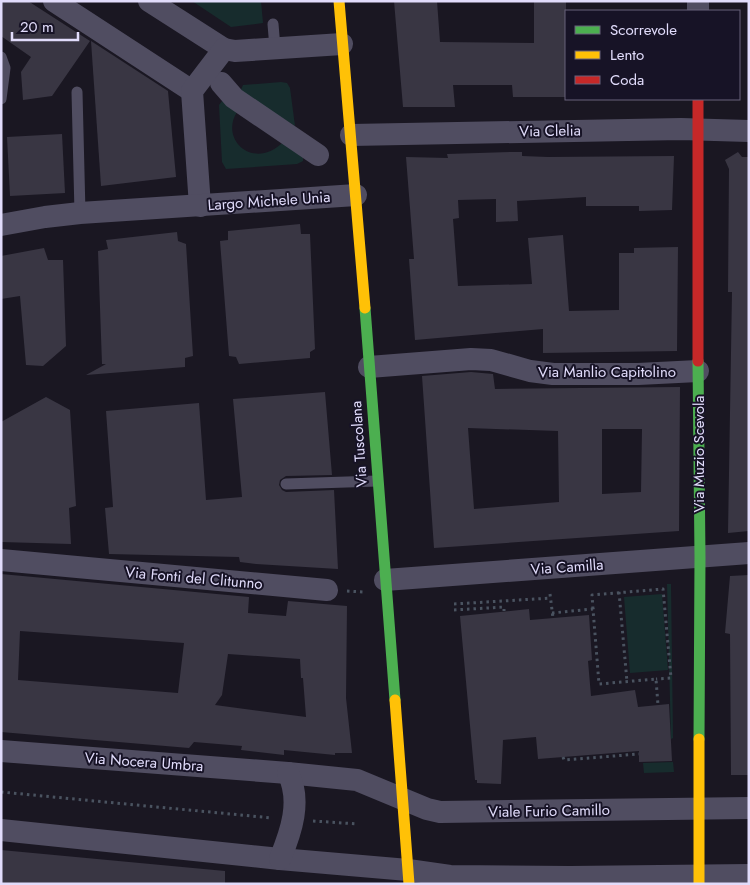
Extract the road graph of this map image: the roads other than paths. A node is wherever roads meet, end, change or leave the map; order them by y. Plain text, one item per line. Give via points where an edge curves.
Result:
1 (54, 1) edge
2 (149, 1) edge
3 (339, 1) edge
4 (273, 24) dead end
5 (342, 44) junction
6 (275, 48) junction
7 (224, 49) junction
8 (1, 57) edge
9 (221, 83) dead end
10 (192, 91) junction
11 (77, 92) dead end
12 (1, 99) edge
13 (698, 100) edge
14 (698, 129) junction
15 (749, 131) edge
16 (350, 135) junction
17 (318, 155) dead end
18 (356, 195) junction
19 (200, 206) junction
20 (80, 213) junction
21 (1, 225) edge
22 (369, 367) junction
23 (698, 371) junction
24 (378, 481) junction
25 (286, 484) dead end
26 (749, 553) edge
27 (700, 557) junction
28 (1, 560) edge
29 (386, 587) junction
30 (327, 590) road end
31 (1, 751) edge
32 (288, 773) junction
33 (402, 798) junction
34 (749, 808) edge
35 (699, 809) junction
36 (1, 830) edge
37 (280, 859) junction
38 (749, 875) edge
39 (409, 877) edge
40 (699, 880) edge

1 - 10 street
2 - 7 street
3 - 5 main road, Via Tuscolana
4 - 6 lane
5 - 6 street
5 - 16 main road, Via Tuscolana
6 - 7 street
7 - 10 street
8 - 12 lane via 5,68
9 - 17 street via 234,98
10 - 19 street, Largo Michele Unia
11 - 20 lane
13 - 14 main road, Via Muzio Scevola
14 - 15 street, Via Clelia
14 - 16 street, Via Clelia
14 - 23 main road, Via Muzio Scevola
16 - 18 main road, Via Tuscolana
18 - 19 street, Largo Michele Unia
18 - 22 main road, Via Tuscolana
19 - 20 street
20 - 21 street
22 - 23 street, Via Manlio Capitolino via 471,359 491,360 553,374
22 - 24 main road, Via Tuscolana
23 - 27 main road, Via Muzio Scevola
24 - 25 lane
24 - 29 main road, Via Tuscolana
26 - 27 street, Via Camilla
27 - 29 street, Via Camilla
27 - 35 main road, Via Muzio Scevola
28 - 30 street, Via Fonti del Clitunno
29 - 33 main road, Via Tuscolana
31 - 32 street, Via Nocera Umbra
32 - 33 street, Via Nocera Umbra via 358,780
32 - 37 street via 295,793 293,820
33 - 35 street, Viale Furio Camillo via 440,812
33 - 39 main road, Via Tuscolana
34 - 35 street, Viale Furio Camillo
35 - 40 main road
36 - 37 street
37 - 39 street
38 - 40 street
39 - 40 street

